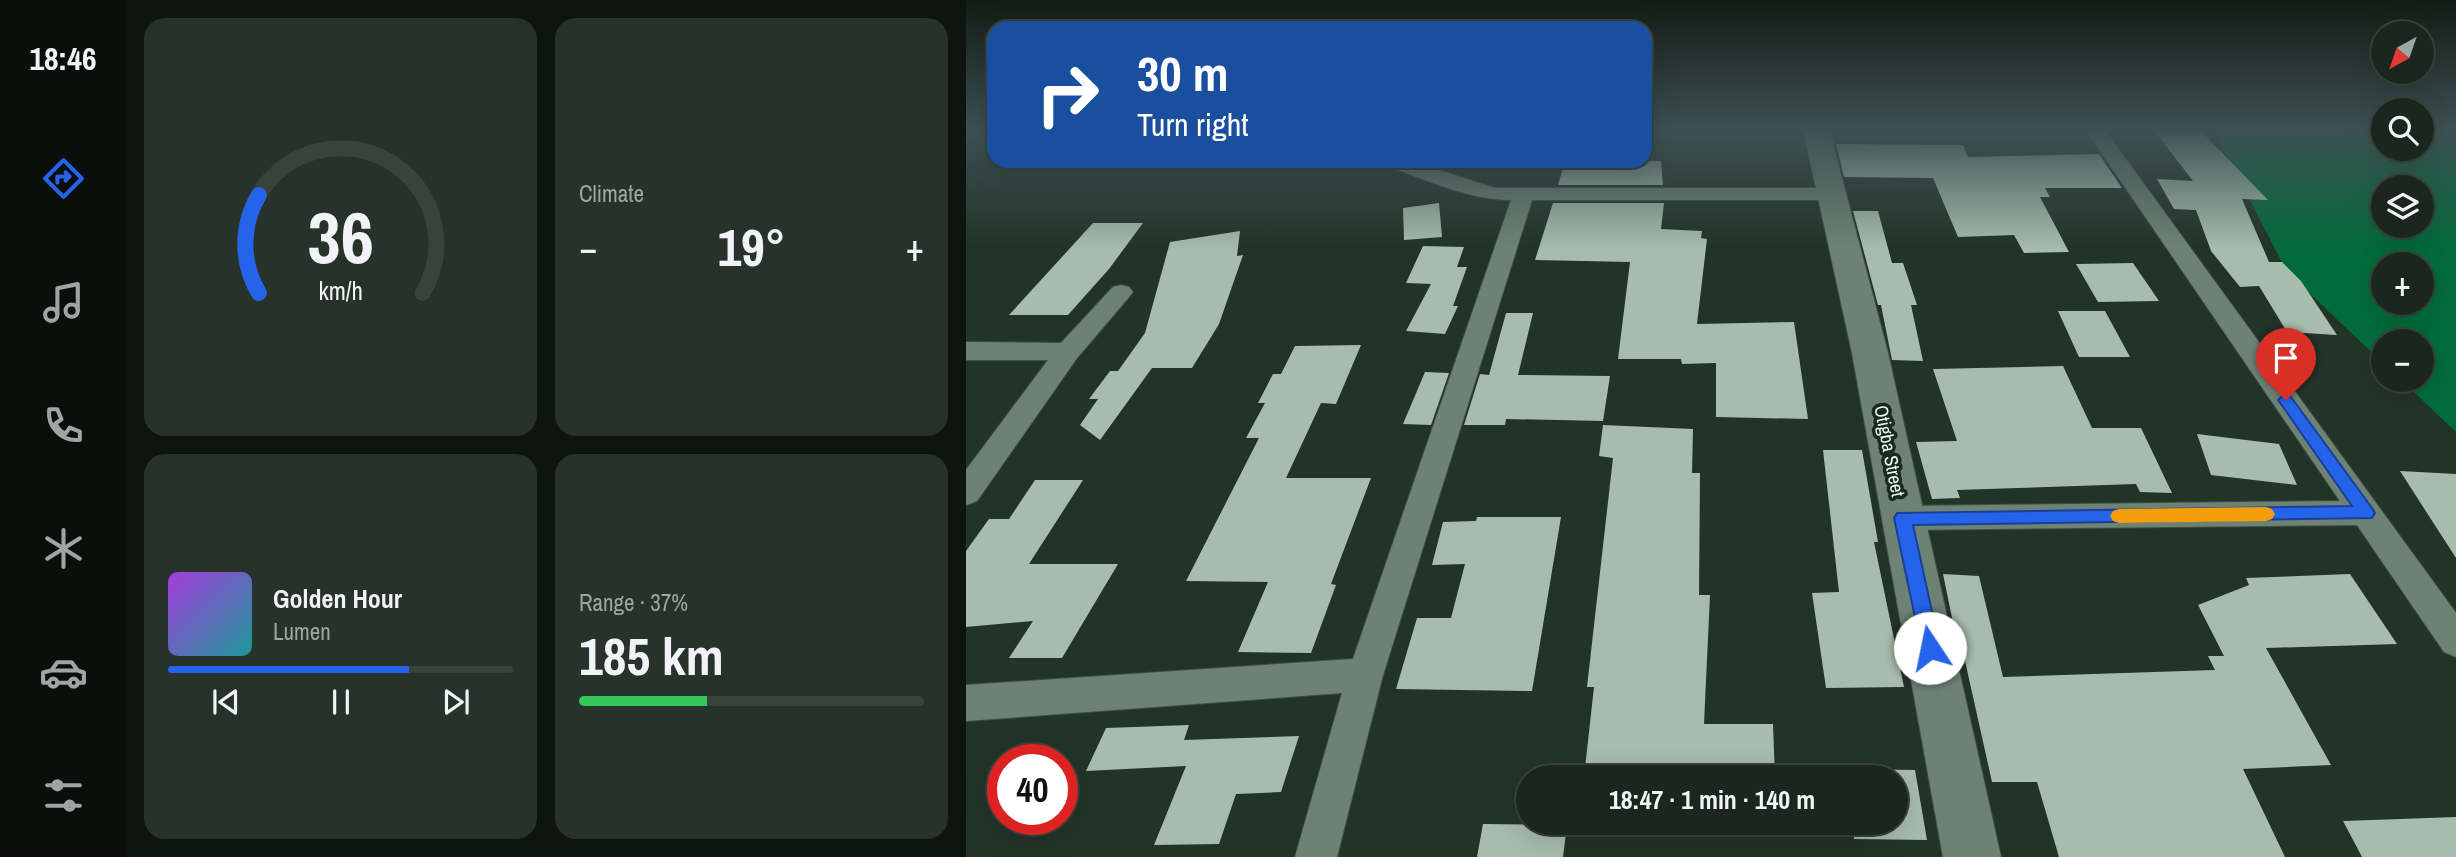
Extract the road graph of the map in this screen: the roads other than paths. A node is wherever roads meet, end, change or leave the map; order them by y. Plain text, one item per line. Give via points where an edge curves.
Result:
1 (1415, 169) edge
2 (1825, 169) edge
3 (2122, 169) edge
4 (1831, 194) junction
5 (1523, 195) junction
6 (1121, 292) dead end
7 (966, 351) edge
8 (1068, 352) junction
9 (966, 493) edge
10 (2366, 513) junction
11 (1903, 518) junction
12 (2456, 641) edge
13 (1365, 675) junction
14 (966, 703) edge
15 (1316, 857) edge
16 (1972, 857) edge

1 - 5 street via 1495,194
2 - 4 street, Otigba Street
3 - 10 street
4 - 5 street
4 - 11 street, Otigba Street via 1870,353
5 - 13 street
6 - 8 street
7 - 8 street
8 - 9 street
10 - 11 street
10 - 12 street
11 - 16 street, Otigba Street
13 - 14 street
13 - 15 street

